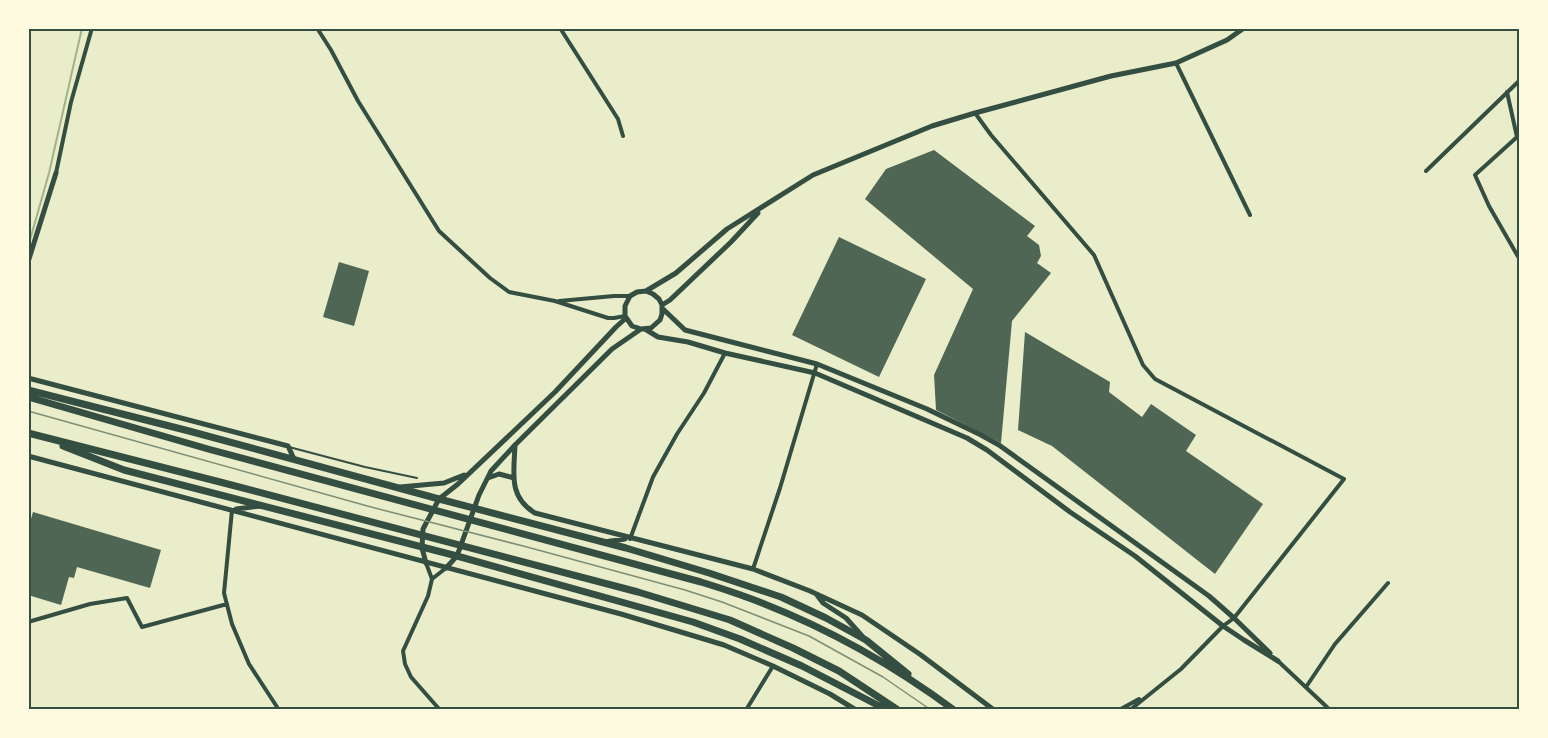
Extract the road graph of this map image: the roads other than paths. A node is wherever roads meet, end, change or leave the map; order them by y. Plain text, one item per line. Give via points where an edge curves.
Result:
1 (92, 28) edge
2 (317, 28) edge
3 (560, 28) edge
4 (1244, 28) edge
5 (1176, 63) junction
6 (1520, 80) edge
7 (1507, 93) junction
8 (975, 113) junction
9 (623, 136) dead end
10 (1426, 171) dead end
11 (56, 173) joint
12 (763, 207) junction
13 (1250, 214) dead end
14 (1520, 260) edge
15 (28, 262) edge
16 (646, 291) junction
17 (630, 296) junction
18 (555, 301) junction
19 (662, 307) junction
20 (626, 317) junction
21 (643, 329) junction
22 (725, 353) junction
23 (817, 364) junction
24 (815, 373) junction
25 (30, 378) edge
26 (29, 390) edge
27 (28, 397) edge
28 (28, 434) edge
29 (38, 436) junction
30 (515, 445) junction
31 (289, 447) junction
32 (28, 456) edge
33 (294, 459) junction
34 (469, 473) junction
35 (417, 478) dead end
36 (488, 478) junction
37 (514, 478) junction
38 (169, 482) junction
39 (395, 487) junction
40 (183, 497) junction
41 (438, 499) junction
42 (260, 506) junction
43 (474, 508) junction
44 (232, 510) junction
45 (630, 539) junction
46 (603, 542) junction
47 (422, 548) junction
48 (457, 556) junction
49 (426, 562) junction
50 (446, 568) junction
51 (753, 569) junction
52 (432, 579) junction
53 (1388, 583) dead end
54 (816, 594) junction
55 (227, 604) junction
56 (1234, 618) junction
57 (28, 622) edge
58 (1223, 626) junction
59 (866, 640) junction
60 (1278, 661) junction
61 (773, 666) junction
62 (1306, 687) junction
63 (1148, 695) junction
64 (939, 698) junction
65 (279, 710) edge
66 (440, 710) edge
67 (746, 710) edge
68 (856, 710) edge
69 (887, 710) edge
70 (898, 710) edge
71 (954, 710) edge
72 (994, 710) edge
73 (1119, 710) edge
74 (1130, 710) edge
75 (1330, 710) edge

1 - 11 street via 70,102
2 - 18 street via 439,231 509,292
3 - 9 street via 618,119
4 - 5 street
5 - 8 street via 1111,76
5 - 13 street
6 - 7 street
7 - 10 street
7 - 14 street via 1517,137 1475,175
8 - 12 street via 932,126 813,175
8 - 56 street via 1094,255 1143,365 1155,379 1344,479
11 - 15 street
12 - 16 street via 727,229 676,273
12 - 19 street
16 - 17 street
16 - 19 street via 659,298
17 - 18 street
17 - 20 street via 625,306
18 - 20 street via 608,318
19 - 21 street via 656,325
19 - 23 street via 685,330
20 - 21 street via 632,326
20 - 34 street via 555,392
21 - 22 street via 658,337
21 - 30 street via 612,350
22 - 24 street
22 - 45 street via 653,477
23 - 24 street
23 - 56 street via 927,409 999,445
24 - 51 street
24 - 58 street via 987,450 1135,556
25 - 26 street
25 - 31 street
26 - 33 highway
27 - 64 highway via 701,582 789,614 880,661
28 - 29 highway
29 - 38 highway via 124,470
29 - 70 highway via 638,592 730,620 839,671
30 - 36 street
30 - 37 street
31 - 33 street
31 - 35 lane
32 - 40 street
33 - 39 highway
34 - 39 street via 444,483
34 - 41 street
36 - 37 street via 499,474
36 - 43 street
37 - 45 street via 518,498 535,513
38 - 40 street
38 - 42 highway
39 - 41 highway
40 - 44 street
41 - 43 highway
41 - 47 street via 423,529
42 - 44 street
42 - 47 highway
43 - 46 highway
43 - 48 street
44 - 49 street
44 - 55 street via 224,593
45 - 46 street
45 - 51 street
46 - 59 highway via 781,597
47 - 48 highway
47 - 49 street
48 - 50 street
48 - 69 highway via 693,622 802,666
49 - 50 street
49 - 52 street
50 - 52 street
50 - 61 street via 621,614 724,645
51 - 54 street
52 - 66 street via 403,651 411,677
53 - 62 street via 1335,644
54 - 59 street
54 - 72 street via 862,615
55 - 57 street via 142,627 127,598
55 - 65 street via 249,664
56 - 58 street
56 - 60 street
58 - 60 street
58 - 63 street via 1181,669
59 - 64 highway
60 - 62 street
61 - 67 street
61 - 68 street
62 - 75 street
63 - 73 street
63 - 74 street
64 - 71 highway

